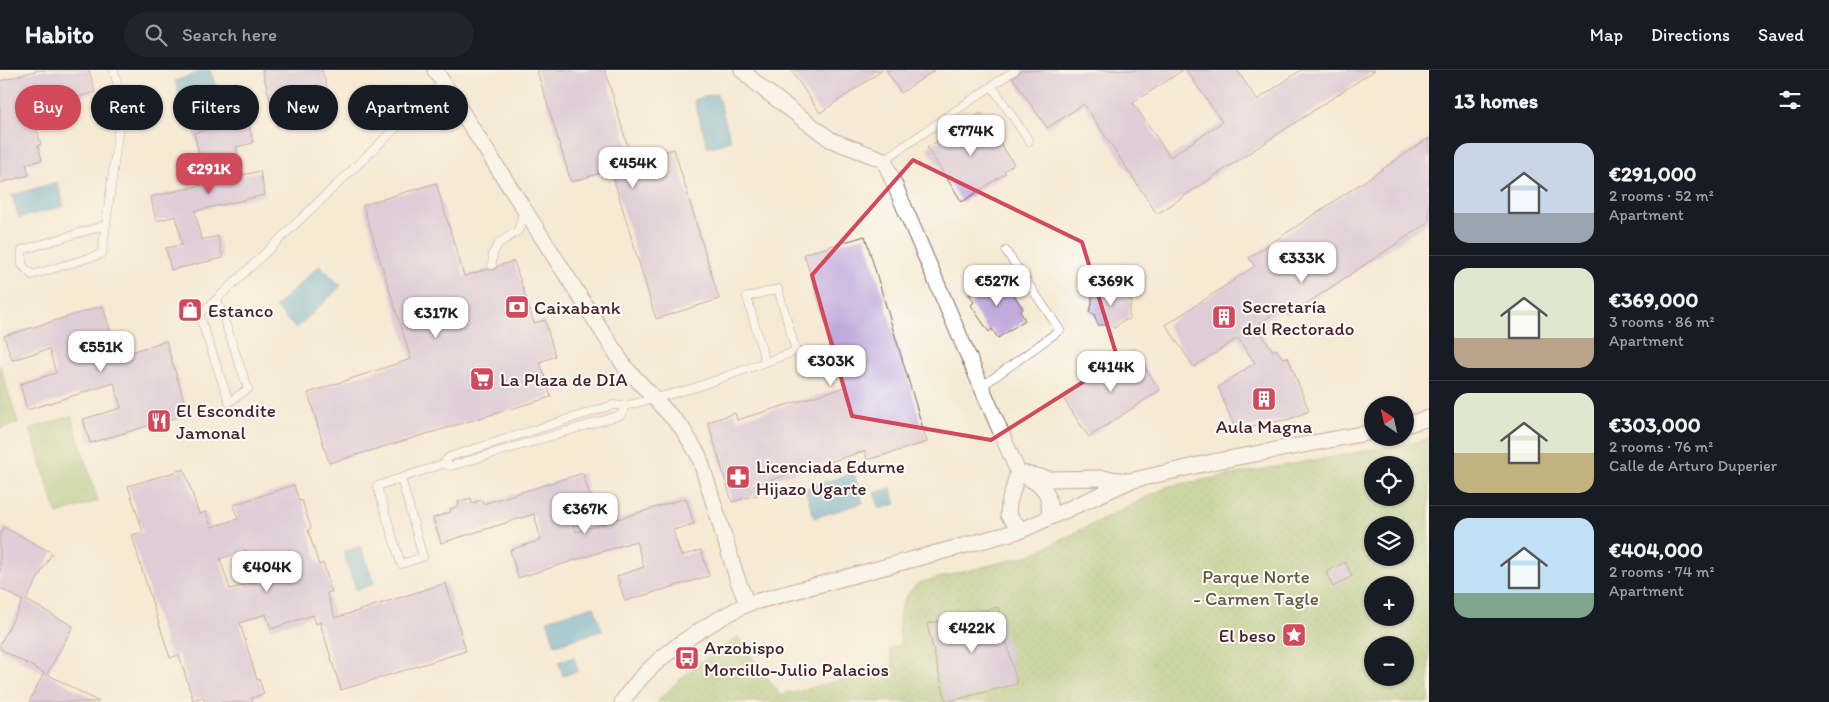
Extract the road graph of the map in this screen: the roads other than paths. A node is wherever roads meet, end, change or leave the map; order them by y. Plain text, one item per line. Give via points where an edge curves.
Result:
1 (114, 70) edge
2 (435, 70) edge
3 (742, 70) edge
4 (1015, 70) edge
5 (444, 84) junction
6 (992, 86) junction
7 (1029, 141) dead end
8 (884, 160) junction
9 (524, 210) junction
10 (106, 225) junction
11 (1006, 251) dead end
12 (492, 265) dead end
13 (217, 299) junction
14 (765, 361) junction
15 (981, 387) junction
16 (652, 398) junction
17 (625, 406) junction
18 (1429, 418) edge
19 (1414, 422) edge
20 (1364, 433) edge
21 (443, 464) junction
22 (1018, 472) junction
23 (401, 478) junction
24 (1130, 481) junction
25 (1050, 517) junction
26 (1022, 530) junction
27 (747, 604) junction
28 (622, 702) edge

1 - 10 lane via 122,104
2 - 5 street
3 - 8 street via 831,140
4 - 6 lane
5 - 9 street
5 - 13 lane
6 - 7 lane
6 - 8 lane
8 - 15 street
9 - 12 lane via 518,231 499,243 493,253
9 - 16 street via 625,367
10 - 10 lane via 22,250 22,265 32,275 102,254
11 - 15 lane via 1060,330
13 - 13 lane via 199,314 229,402 248,389
14 - 14 lane via 747,298 778,289 796,351
14 - 16 lane via 694,388
15 - 22 street
16 - 17 lane
16 - 27 street via 682,428 699,456
17 - 21 lane via 613,405 449,457
17 - 21 lane via 621,415 451,466
18 - 19 street
20 - 24 street
21 - 23 lane
22 - 24 street via 1050,479
22 - 25 street via 1042,485 1048,495
22 - 26 street via 1008,515
23 - 23 lane via 378,486 401,564 423,557
24 - 25 street
25 - 26 street
26 - 27 street
27 - 28 street via 712,622 659,660

